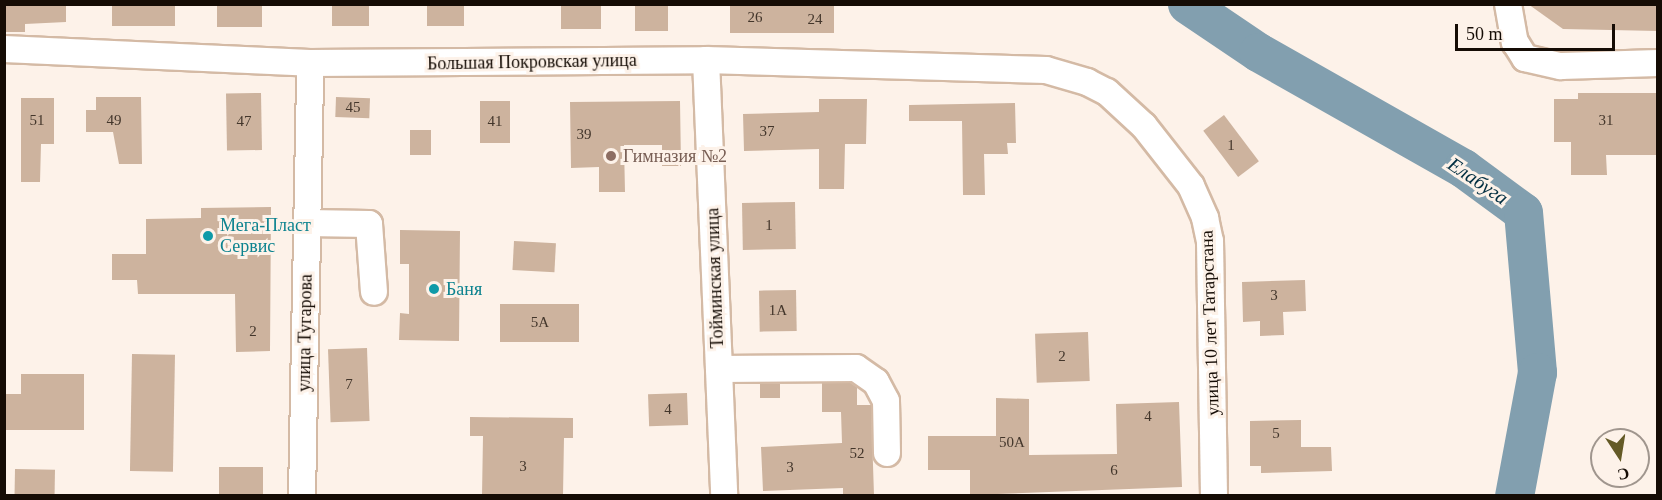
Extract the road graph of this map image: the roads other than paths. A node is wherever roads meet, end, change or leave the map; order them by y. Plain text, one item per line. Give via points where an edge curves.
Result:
1 (1508, 4) edge
2 (4, 49) edge
3 (706, 60) junction
4 (310, 63) junction
5 (1658, 63) edge
6 (1060, 75) joint
7 (307, 223) junction
8 (374, 292) dead end
9 (719, 369) junction
10 (887, 453) dead end
11 (302, 495) edge
12 (724, 495) edge
13 (1214, 495) edge

1 - 5 street via 1515,42 1525,58 1561,66
2 - 4 street, Большая Покровская улица
3 - 4 street, Большая Покровская улица
3 - 6 street, Большая Покровская улица
3 - 9 street, Тойминская улица
4 - 7 street, улица Тугарова
6 - 13 street, улица 10 лет Татарстана via 1107,92 1125,107 1165,150 1205,218
7 - 8 street via 369,224
7 - 11 street, улица Тугарова
9 - 10 street via 856,368 876,382 886,401
9 - 12 street, Тойминская улица

